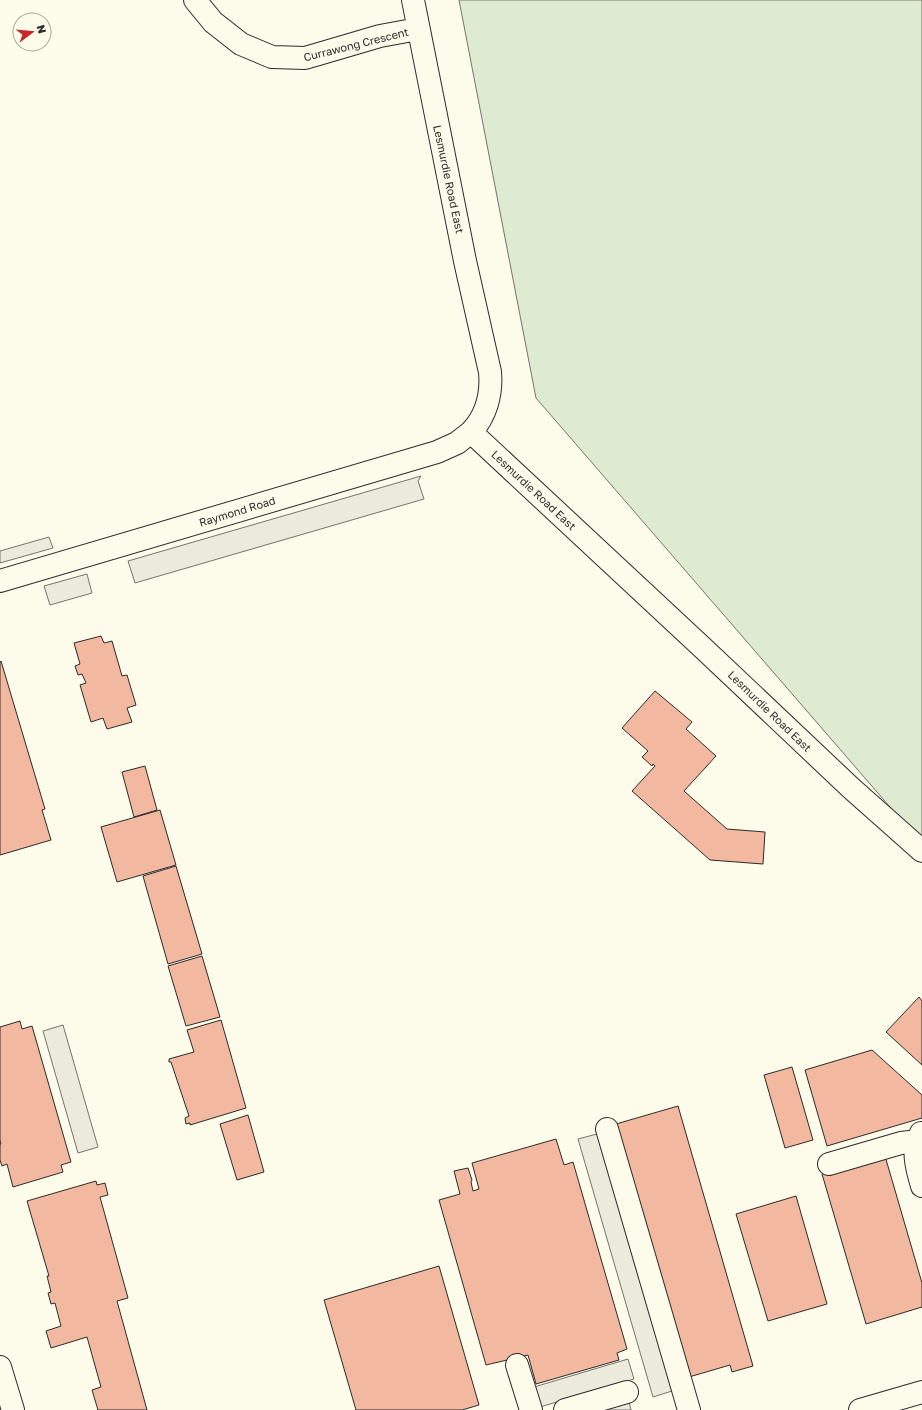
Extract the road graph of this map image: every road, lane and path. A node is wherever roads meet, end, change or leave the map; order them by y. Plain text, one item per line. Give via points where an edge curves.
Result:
1 (195, 0) edge
2 (413, 0) edge
3 (418, 29) junction
4 (471, 432) junction
5 (0, 581) edge
6 (922, 851) edge
7 (607, 1129) dead end
8 (919, 1138) edge
9 (829, 1164) dead end
10 (922, 1186) edge
11 (517, 1365) dead end
12 (0, 1367) edge
13 (627, 1392) dead end
14 (922, 1392) edge
15 (13, 1410) edge
16 (531, 1410) edge
17 (565, 1410) edge
18 (689, 1410) edge
19 (860, 1410) edge

1 - 3 street, Currawong Crescent via 213,22 241,44 272,57 305,58 380,36
2 - 3 street, Lesmurdie Road East
3 - 4 street, Lesmurdie Road East via 490,378 485,412
4 - 5 street, Raymond Road via 457,443 437,452
4 - 6 street, Lesmurdie Road East via 851,788
7 - 18 street
8 - 9 street
8 - 10 street via 915,1152
11 - 16 street
12 - 15 street
13 - 17 street
14 - 19 street

